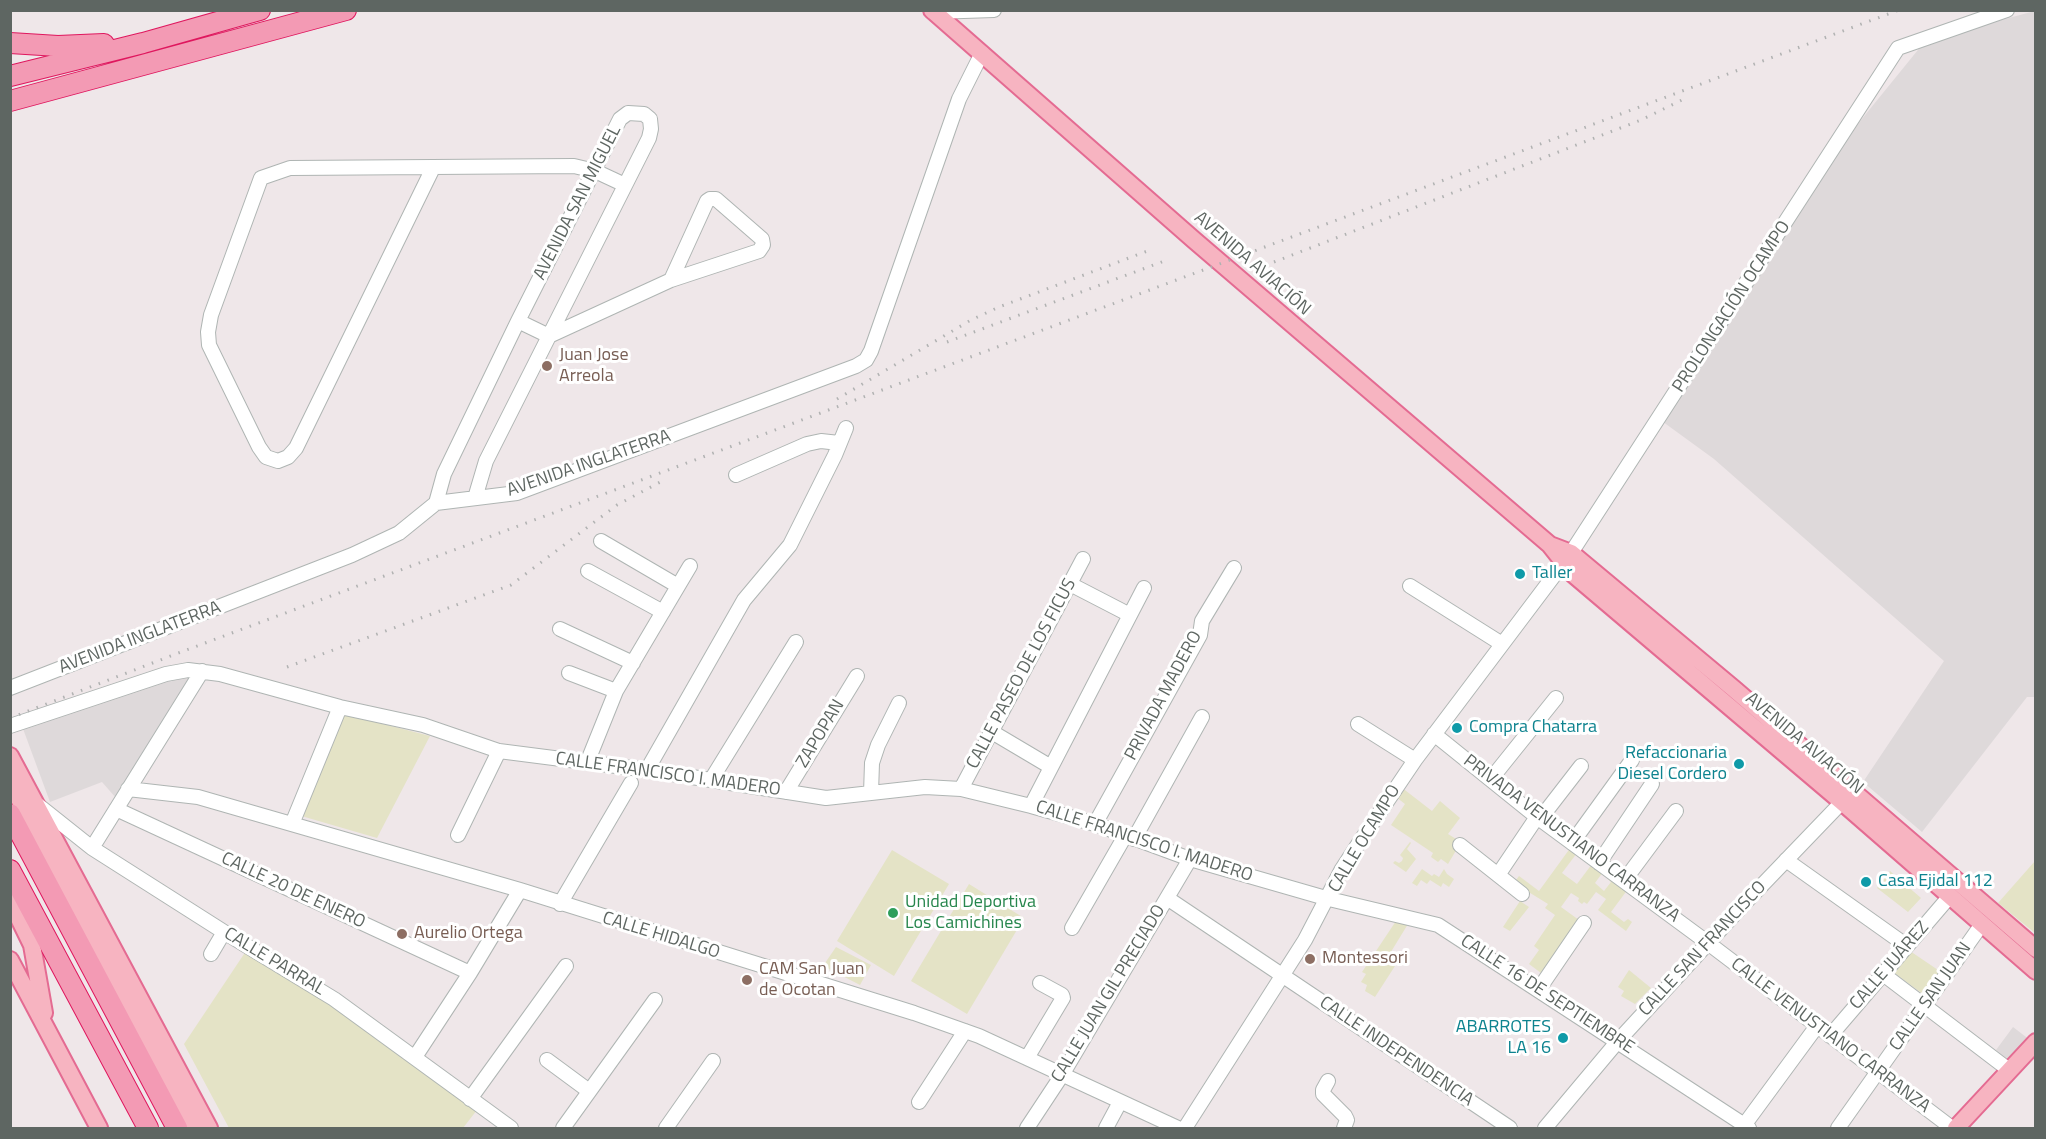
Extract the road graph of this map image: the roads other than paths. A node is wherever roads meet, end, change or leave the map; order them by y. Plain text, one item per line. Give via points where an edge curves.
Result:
1 (260, 10) edge
2 (346, 10) edge
3 (994, 10) edge
4 (2007, 10) edge
5 (932, 11) edge
6 (10, 43) edge
7 (143, 43) junction
8 (982, 53) junction
9 (10, 76) edge
10 (13, 100) edge
11 (433, 168) junction
12 (595, 171) junction
13 (625, 185) junction
14 (672, 280) junction
15 (518, 321) junction
16 (549, 336) junction
17 (846, 428) dead end
18 (839, 443) junction
19 (736, 475) dead end
20 (475, 498) junction
21 (436, 503) junction
22 (601, 541) dead end
23 (1567, 558) junction
24 (1083, 559) dead end
25 (690, 566) dead end
26 (1234, 568) dead end
27 (588, 571) dead end
28 (1070, 584) junction
29 (678, 586) junction
30 (1410, 586) dead end
31 (1144, 588) dead end
32 (663, 612) junction
33 (1130, 615) junction
34 (560, 628) dead end
35 (796, 642) dead end
36 (1502, 644) junction
37 (633, 663) junction
38 (202, 671) junction
39 (569, 673) dead end
40 (856, 675) dead end
41 (10, 688) edge
42 (616, 691) junction
43 (1556, 698) dead end
44 (899, 703) dead end
45 (340, 707) junction
46 (1202, 717) dead end
47 (1358, 724) dead end
48 (10, 726) edge
49 (992, 732) junction
50 (1434, 734) junction
51 (499, 751) junction
52 (10, 756) edge
53 (1415, 760) junction
54 (1632, 760) dead end
55 (587, 763) junction
56 (1581, 766) dead end
57 (1051, 767) junction
58 (647, 770) junction
59 (1491, 779) junction
60 (711, 780) junction
61 (10, 782) edge
62 (631, 783) dead end
63 (1652, 784) dead end
64 (128, 789) junction
65 (961, 789) junction
66 (786, 792) junction
67 (871, 793) junction
68 (34, 802) junction
69 (1842, 802) junction
70 (1031, 806) junction
71 (116, 809) junction
72 (1676, 811) dead end
73 (10, 814) edge
74 (1539, 818) junction
75 (292, 824) junction
76 (1095, 824) junction
77 (458, 835) dead end
78 (1130, 838) junction
79 (1572, 843) junction
80 (1460, 845) dead end
81 (92, 848) junction
82 (1190, 859) junction
83 (1786, 860) junction
84 (1599, 862) junction
85 (10, 870) edge
86 (1498, 875) junction
87 (1624, 881) junction
88 (520, 891) junction
89 (1522, 894) dead end
90 (1950, 896) junction
91 (1167, 898) junction
92 (1329, 898) junction
93 (10, 900) edge
94 (560, 904) junction
95 (1584, 923) dead end
96 (1982, 924) junction
97 (1072, 928) dead end
98 (224, 932) junction
99 (1708, 943) junction
100 (1907, 946) junction
101 (2036, 949) edge
102 (211, 954) dead end
103 (10, 960) edge
104 (566, 966) dead end
105 (2036, 971) edge
106 (470, 973) junction
107 (1883, 974) junction
108 (1283, 976) junction
109 (1040, 983) dead end
110 (1539, 989) junction
111 (136, 992) junction
112 (655, 1000) dead end
113 (1925, 1005) junction
114 (1817, 1026) junction
115 (46, 1028) junction
116 (965, 1031) junction
117 (1830, 1036) junction
118 (1618, 1041) junction
119 (2036, 1042) edge
120 (149, 1043) junction
121 (415, 1057) junction
122 (1027, 1058) junction
123 (547, 1060) dead end
124 (713, 1061) dead end
125 (2009, 1071) junction
126 (1878, 1072) junction
127 (1062, 1075) junction
128 (1328, 1081) dead end
129 (589, 1091) junction
130 (470, 1099) junction
131 (919, 1102) dead end
132 (1120, 1102) junction
133 (1745, 1127) edge
134 (99, 1128) edge
135 (147, 1128) edge
136 (177, 1128) edge
137 (193, 1128) edge
138 (209, 1128) edge
139 (511, 1128) edge
140 (562, 1128) edge
141 (666, 1128) edge
142 (1027, 1128) edge
143 (1106, 1128) edge
144 (1178, 1128) edge
145 (1185, 1128) edge
146 (1344, 1128) edge
147 (1510, 1128) edge
148 (1545, 1128) edge
149 (1838, 1128) edge
150 (1954, 1128) edge

1 - 7 highway
2 - 10 highway
3 - 5 street
4 - 23 street, PROLONGACIÓN OCAMPO via 1898,48
5 - 8 main road, AVENIDA AVIACIÓN
6 - 7 highway
7 - 9 highway
8 - 20 street, AVENIDA INGLATERRA via 959,99 866,360 517,493
8 - 23 main road, AVENIDA AVIACIÓN via 1194,240
11 - 11 street via 290,168 261,178 208,332 209,345 266,457 278,461 296,448
11 - 12 street via 574,166
12 - 13 street
12 - 13 street, AVENIDA SAN MIGUEL via 621,119 628,113 644,114 650,119 649,138
12 - 15 street, AVENIDA SAN MIGUEL
13 - 16 street, AVENIDA SAN MIGUEL
14 - 14 street via 759,251 762,238 716,199 710,199
14 - 16 street
15 - 16 street
15 - 21 street, AVENIDA SAN MIGUEL via 444,474
16 - 20 street, AVENIDA SAN MIGUEL via 486,461
17 - 18 street
18 - 19 street via 807,444
18 - 58 street via 790,545 744,600
20 - 21 street, AVENIDA INGLATERRA
21 - 41 street, AVENIDA INGLATERRA via 399,534 352,555
22 - 29 street
23 - 36 street, CALLE OCAMPO
23 - 69 main road, AVENIDA AVIACIÓN via 1573,574
23 - 101 main road, AVENIDA AVIACIÓN via 1743,696
24 - 28 street, CALLE PASEO DE LOS FICUS
25 - 29 street
26 - 76 street, PRIVADA MADERO
27 - 32 street
28 - 33 street
28 - 49 street, CALLE PASEO DE LOS FICUS
29 - 32 street
30 - 36 street
31 - 33 street
32 - 37 street
33 - 57 street
34 - 37 street
35 - 60 street
36 - 50 street, CALLE OCAMPO
37 - 42 street
38 - 45 street, CALLE FRANCISCO I. MADERO
38 - 48 street, CALLE FRANCISCO I. MADERO via 166,674
38 - 64 street
39 - 42 street
40 - 66 street, ZAPOPAN
42 - 55 street
43 - 59 street
44 - 67 street via 872,763
45 - 51 street, CALLE FRANCISCO I. MADERO via 423,725
45 - 75 street
46 - 78 street
47 - 53 street
49 - 57 street
49 - 65 street, CALLE PASEO DE LOS FICUS
50 - 53 street, CALLE OCAMPO
50 - 59 street, PRIVADA VENUSTIANO CARRANZA
51 - 55 street, CALLE FRANCISCO I. MADERO
51 - 77 street
52 - 68 main road
53 - 92 street, CALLE OCAMPO via 1352,854
54 - 79 street
55 - 58 street, CALLE FRANCISCO I. MADERO
56 - 74 street
57 - 70 street
58 - 60 street, CALLE FRANCISCO I. MADERO
59 - 74 street, PRIVADA VENUSTIANO CARRANZA
60 - 66 street, CALLE FRANCISCO I. MADERO
61 - 120 main road
62 - 94 street
63 - 84 street
64 - 71 street
64 - 75 street, CALLE HIDALGO via 198,797
65 - 67 street, CALLE FRANCISCO I. MADERO via 925,787
65 - 70 street, CALLE FRANCISCO I. MADERO
66 - 67 street, CALLE FRANCISCO I. MADERO via 826,798
68 - 81 street, CALLE PARRAL
68 - 111 main road
69 - 83 street, CALLE SAN FRANCISCO
69 - 90 main road, AVENIDA AVIACIÓN
70 - 76 street, CALLE FRANCISCO I. MADERO
71 - 81 street
71 - 106 street, CALLE 20 DE ENERO
72 - 87 street
73 - 136 highway
74 - 79 street, PRIVADA VENUSTIANO CARRANZA
74 - 86 street
75 - 88 street, CALLE HIDALGO
76 - 78 street, CALLE FRANCISCO I. MADERO
78 - 82 street, CALLE FRANCISCO I. MADERO
78 - 97 street
79 - 84 street, PRIVADA VENUSTIANO CARRANZA
80 - 86 street
81 - 98 street, CALLE PARRAL
82 - 91 street, CALLE JUAN GIL PRECIADO
82 - 92 street, CALLE FRANCISCO I. MADERO
83 - 99 street, CALLE SAN FRANCISCO
83 - 100 street
84 - 87 street, PRIVADA VENUSTIANO CARRANZA
85 - 135 highway
86 - 89 street
87 - 99 street, PRIVADA VENUSTIANO CARRANZA
88 - 94 street, CALLE HIDALGO
88 - 106 street
90 - 96 main road, AVENIDA AVIACIÓN
90 - 100 street, CALLE JUÁREZ
91 - 108 street, CALLE INDEPENDENCIA
91 - 127 street, CALLE JUAN GIL PRECIADO
92 - 108 street, CALLE OCAMPO
92 - 110 street, CALLE 16 DE SEPTIEMBRE via 1438,925
93 - 115 main road via 32,945
94 - 116 street, CALLE HIDALGO
95 - 110 street
96 - 105 main road, AVENIDA AVIACIÓN
96 - 113 street, CALLE SAN JUAN
98 - 102 street
98 - 121 street, CALLE PARRAL via 334,999
99 - 114 street, CALLE VENUSTIANO CARRANZA
99 - 118 street, CALLE SAN FRANCISCO
100 - 107 street, CALLE JUÁREZ
103 - 115 main road
104 - 130 street
106 - 121 street
107 - 113 street
107 - 117 street, CALLE JUÁREZ
108 - 145 street, CALLE OCAMPO
108 - 147 street, CALLE INDEPENDENCIA
109 - 122 street via 1062,995 1062,1003
110 - 118 street, CALLE 16 DE SEPTIEMBRE
111 - 120 main road
111 - 138 main road
112 - 129 street
113 - 125 street
113 - 126 street, CALLE SAN JUAN
114 - 117 street, CALLE VENUSTIANO CARRANZA
114 - 133 street
115 - 134 main road
116 - 122 street, CALLE HIDALGO
116 - 131 street
117 - 126 street, CALLE VENUSTIANO CARRANZA
118 - 133 street, CALLE 16 DE SEPTIEMBRE
118 - 148 street, CALLE SAN FRANCISCO
119 - 125 main road
120 - 137 main road
121 - 130 street, CALLE PARRAL
122 - 127 street, CALLE HIDALGO
123 - 129 street
124 - 141 street
125 - 150 main road
126 - 149 street, CALLE SAN JUAN
126 - 150 street, CALLE VENUSTIANO CARRANZA
127 - 132 street, CALLE HIDALGO
127 - 142 street, CALLE JUAN GIL PRECIADO
128 - 146 street via 1323,1095 1345,1116
129 - 140 street
130 - 139 street, CALLE PARRAL
132 - 143 street
132 - 144 street, CALLE HIDALGO

